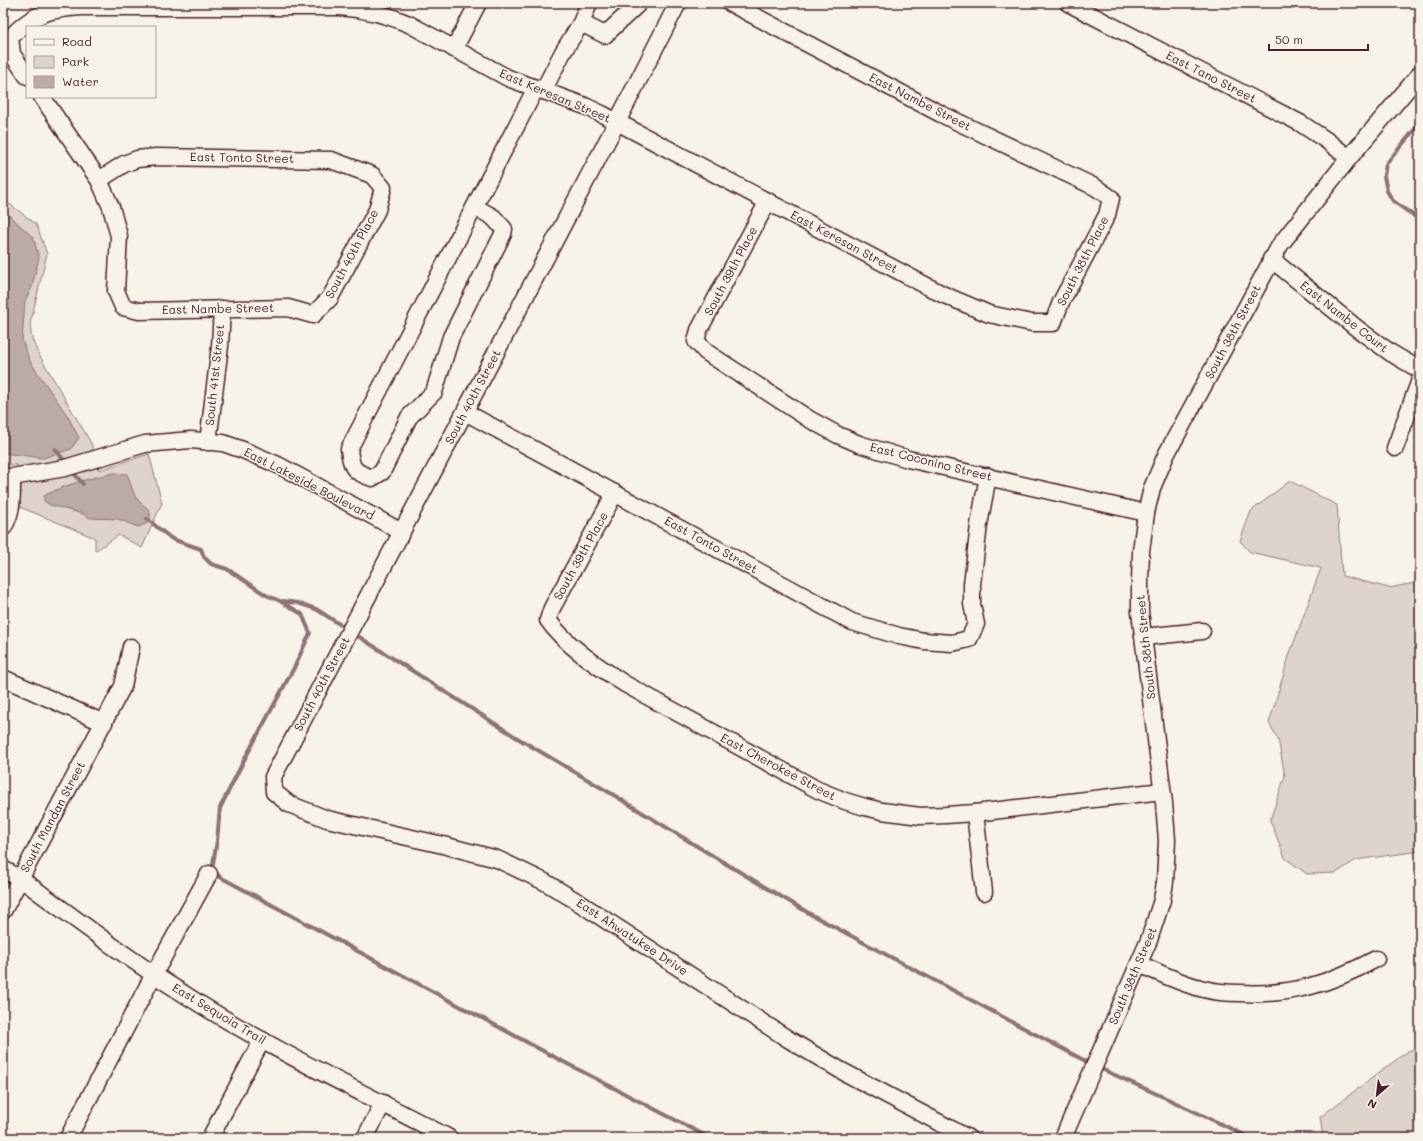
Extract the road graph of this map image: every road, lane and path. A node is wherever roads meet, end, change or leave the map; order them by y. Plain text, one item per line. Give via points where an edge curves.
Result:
1 (478, 3) edge
2 (589, 3) edge
3 (639, 3) edge
4 (678, 3) edge
5 (730, 3) edge
6 (1068, 3) edge
7 (321, 5) edge
8 (581, 23) junction
9 (454, 49) junction
10 (1420, 74) edge
11 (26, 75) edge
12 (539, 90) junction
13 (43, 98) edge
14 (617, 122) junction
15 (1349, 158) junction
16 (99, 180) junction
17 (383, 188) joint
18 (1111, 198) joint
19 (768, 201) junction
20 (475, 207) junction
21 (1272, 259) junction
22 (222, 309) junction
23 (313, 315) joint
24 (1053, 323) joint
25 (696, 341) joint
26 (1420, 370) edge
27 (1420, 380) edge
28 (465, 412) junction
29 (208, 442) junction
30 (1395, 448) dead end
31 (14, 476) edge
32 (988, 476) junction
33 (615, 493) junction
34 (1146, 513) junction
35 (3, 528) edge
36 (402, 532) junction
37 (548, 620) joint
38 (1202, 632) dead end
39 (1143, 637) junction
40 (131, 647) dead end
41 (3, 678) edge
42 (104, 723) junction
43 (1162, 791) junction
44 (274, 792) joint
45 (975, 813) junction
46 (3, 869) edge
47 (209, 874) dead end
48 (21, 878) junction
49 (984, 892) dead end
50 (3, 911) edge
51 (1376, 959) dead end
52 (1139, 964) junction
53 (154, 974) junction
54 (262, 1040) junction
55 (383, 1104) junction
56 (68, 1138) edge
57 (210, 1138) edge
58 (364, 1138) edge
59 (449, 1138) edge
60 (968, 1138) edge
61 (1063, 1138) edge

1 - 9 street
2 - 8 street
3 - 8 street via 605,35
4 - 14 street, South 40th Street
5 - 18 street, East Nambe Street via 941,114 1095,187
6 - 15 street, East Tano Street via 1300,123
7 - 9 street, East Keresan Street via 354,8 392,17
7 - 11 street, East Keresan Street via 54,10 31,19 10,38 12,54
8 - 12 street
9 - 12 street, East Keresan Street via 508,78
10 - 15 street, South 38th Street
12 - 14 street, East Keresan Street via 585,106
12 - 20 street
13 - 16 street
14 - 19 street, East Keresan Street
14 - 28 street, South 40th Street
15 - 21 street, South 38th Street via 1297,222
16 - 17 street, East Tonto Street via 124,164 137,159 156,157 303,159 331,160 372,175
16 - 22 street, East Nambe Street via 111,207 119,236 116,291 123,306 139,311
17 - 23 street, South 40th Place via 377,210 330,298
18 - 24 street, South 38th Place via 1107,215
19 - 24 street, East Keresan Street via 942,294 989,314 1032,323
19 - 25 street, South 39th Place
20 - 20 street via 349,450 351,465 360,474 372,478 382,472 409,417 434,392 451,337 503,234 504,229 493,217
21 - 26 street, East Nambe Court via 1391,354
21 - 34 street, South 38th Street via 1166,455 1152,488
22 - 23 street, East Nambe Street via 288,308
22 - 29 street, South 41st Street
25 - 32 street, East Coconino Street via 706,352 809,420 838,435 882,452
27 - 30 street
28 - 33 street, East Tonto Street
28 - 36 street, South 40th Street
29 - 31 street, East Lakeside Boulevard via 191,440 145,444 65,468
29 - 36 street, East Lakeside Boulevard via 223,443 278,466
31 - 35 street via 12,503
32 - 33 street, East Tonto Street via 972,584 976,624 969,639 952,643 899,636 852,622
32 - 34 street, East Coconino Street
33 - 37 street, South 39th Place via 552,608
34 - 39 street, South 38th Street via 1140,580
36 - 44 street, South 40th Street via 273,777
37 - 45 street, East Cherokee Street via 555,630 578,650 625,684 818,790 865,808 900,814 946,816
38 - 39 street
39 - 43 street, South 38th Street
40 - 42 street, South Mandan Street via 123,686
41 - 42 street
42 - 48 street, South Mandan Street
43 - 45 street, East Cherokee Street
43 - 52 street, South 38th Street via 1167,840 1165,882 1157,920
44 - 60 street, East Ahwatukee Drive via 289,804 327,819 472,852 517,868 578,902 833,1066
45 - 49 street
46 - 48 street, East Sequoia Trail
47 - 53 street
48 - 50 street, South Mandan Street
48 - 53 street, East Sequoia Trail
51 - 52 street via 1318,985 1288,992 1262,994 1204,989 1177,981
52 - 61 street, South 38th Street
53 - 54 street, East Sequoia Trail
53 - 56 street
54 - 55 street, East Sequoia Trail
54 - 57 street
55 - 58 street
55 - 59 street, East Sequoia Trail

